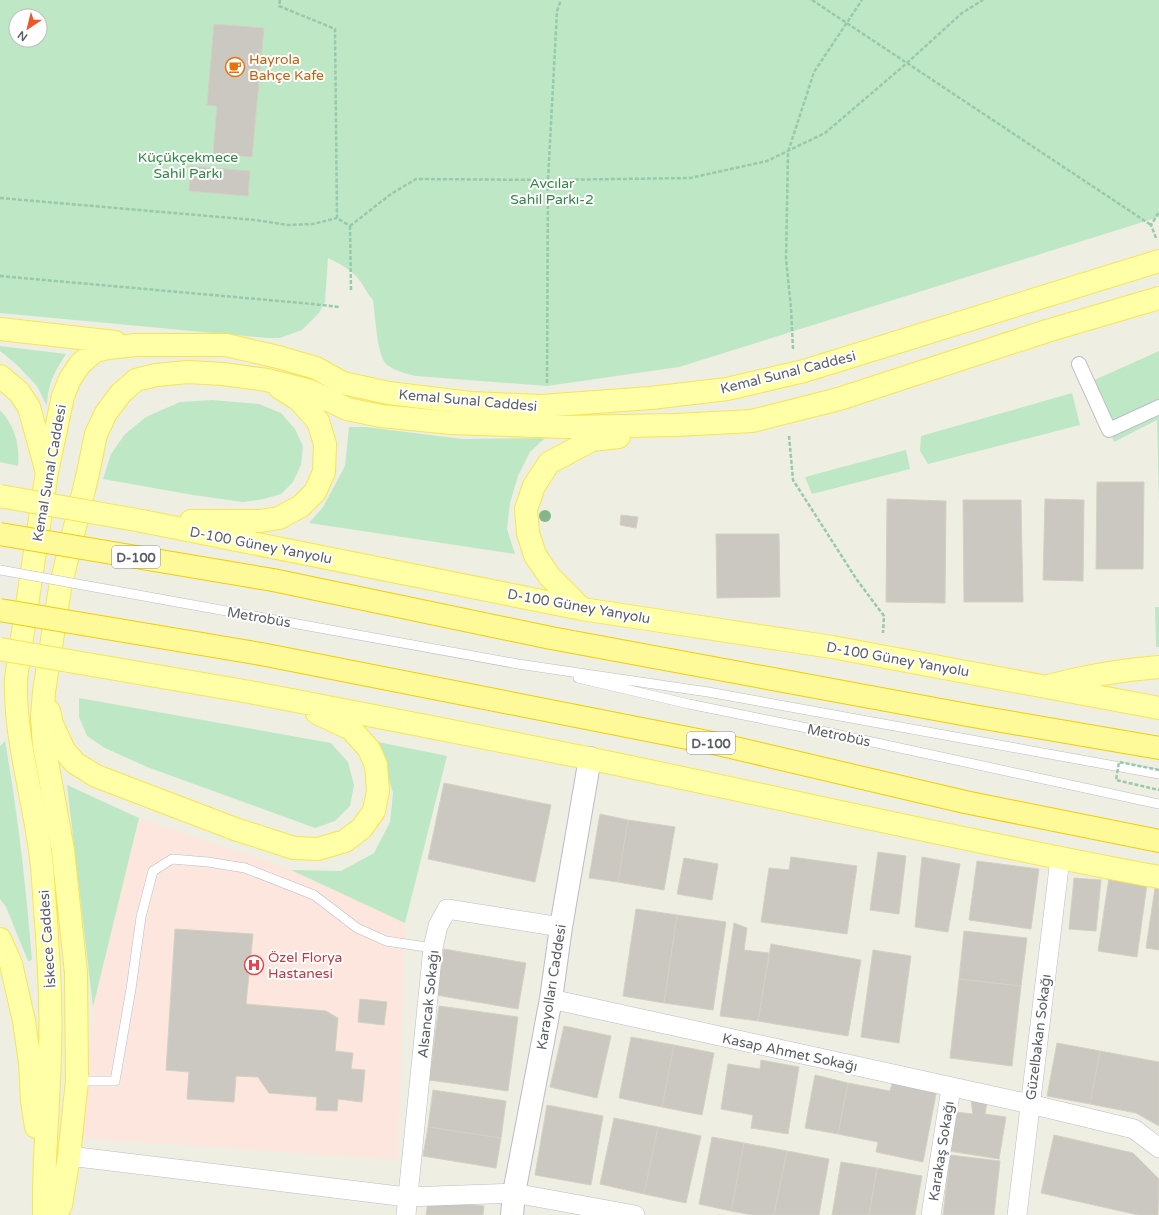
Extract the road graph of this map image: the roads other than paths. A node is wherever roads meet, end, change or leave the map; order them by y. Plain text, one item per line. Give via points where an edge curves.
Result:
1 (1158, 251) edge
2 (1159, 298) edge
3 (0, 329) edge
4 (136, 345) junction
5 (1079, 364) dead end
6 (0, 376) edge
7 (267, 380) junction
8 (1159, 407) edge
9 (676, 425) junction
10 (47, 472) junction
11 (0, 496) edge
12 (142, 521) junction
13 (0, 534) edge
14 (0, 570) edge
15 (582, 608) junction
16 (0, 610) edge
17 (0, 649) edge
18 (518, 664) junction
19 (18, 666) junction
20 (1159, 667) edge
21 (1046, 687) junction
22 (44, 692) junction
23 (255, 693) junction
24 (0, 698) edge
25 (1159, 708) edge
26 (1159, 748) edge
27 (590, 758) junction
28 (1159, 774) edge
29 (1159, 804) edge
30 (1159, 841) edge
31 (1060, 859) junction
32 (1159, 878) edge
33 (561, 926) junction
34 (0, 939) edge
35 (433, 948) junction
36 (551, 999) junction
37 (77, 1081) junction
38 (951, 1088) junction
39 (1030, 1104) junction
40 (1159, 1148) edge
41 (44, 1156) junction
42 (70, 1156) junction
43 (514, 1193) junction
44 (406, 1206) edge
45 (44, 1215) edge
46 (56, 1215) edge
47 (512, 1215) edge
48 (635, 1215) edge
49 (931, 1215) edge
50 (1016, 1215) edge

1 - 4 main road, Kemal Sunal Caddesi via 794,373 727,389 651,398 547,406 470,403 389,393 344,383 316,368 226,344
2 - 9 main road, Kemal Sunal Caddesi via 1047,331 839,399 752,421
3 - 4 main road
4 - 10 main road, Kemal Sunal Caddesi via 95,352 80,364 63,396
5 - 8 street via 1109,430
6 - 10 main road via 19,392 29,407
7 - 9 main road, Kemal Sunal Caddesi via 310,392 347,408 381,416 452,423 565,427
7 - 12 main road via 299,400 318,421 325,444 324,472 315,492 301,506 279,518 260,521
7 - 22 main road, Kemal Sunal Caddesi via 188,372 136,380 121,392 106,413 96,434 60,588
9 - 15 main road via 633,436 592,440 549,463 534,486 526,509 528,533 535,555 550,577
10 - 19 main road, Kemal Sunal Caddesi
11 - 12 main road, D-100 Güney Yanyolu, bridge
12 - 15 main road, D-100 Güney Yanyolu
13 - 26 highway, D-100, bridge via 273,580 551,638
14 - 18 lane, Metrobüs, bridge
15 - 21 main road, D-100 Güney Yanyolu via 832,646
16 - 30 highway, D-100, bridge via 261,654 718,744 966,802
17 - 23 main road, bridge
18 - 28 lane, Metrobüs via 708,692
18 - 29 lane, Metrobüs via 689,704
19 - 24 main road
19 - 41 main road, İskece Caddesi via 16,700 21,748 42,855 50,988 50,1052
20 - 21 main road via 1085,677
21 - 25 main road, D-100 Güney Yanyolu
22 - 23 main road via 52,724 64,750 75,762 96,776 235,829 294,848 318,849 345,841 362,828 374,811 378,791 376,765 369,749 351,729 318,713
22 - 37 main road, İskece Caddesi via 44,745 63,850 76,973
23 - 27 main road
27 - 31 main road
27 - 33 street, Karayolları Caddesi
31 - 32 main road
31 - 39 street, Güzelbakan Sokağı
33 - 35 street, Alsancak Sokağı via 447,909 438,926
33 - 36 street, Karayolları Caddesi
34 - 41 main road via 11,964 24,1021 32,1101
35 - 37 lane via 386,941 357,928 314,895 245,868 172,859 153,872 141,917 132,989 115,1081
35 - 44 street, Alsancak Sokağı
36 - 38 street, Kasap Ahmet Sokağı
36 - 43 street, Karayolları Caddesi
37 - 42 main road, İskece Caddesi
38 - 39 street, Kasap Ahmet Sokağı
38 - 49 street, Karakaş Sokağı
39 - 40 street, Kasap Ahmet Sokağı via 1134,1128
39 - 50 street, Güzelbakan Sokağı
41 - 45 main road, İskece Caddesi
42 - 44 street
42 - 46 main road, İskece Caddesi via 61,1205
43 - 44 street
43 - 47 street, Karayolları Caddesi
43 - 48 street

